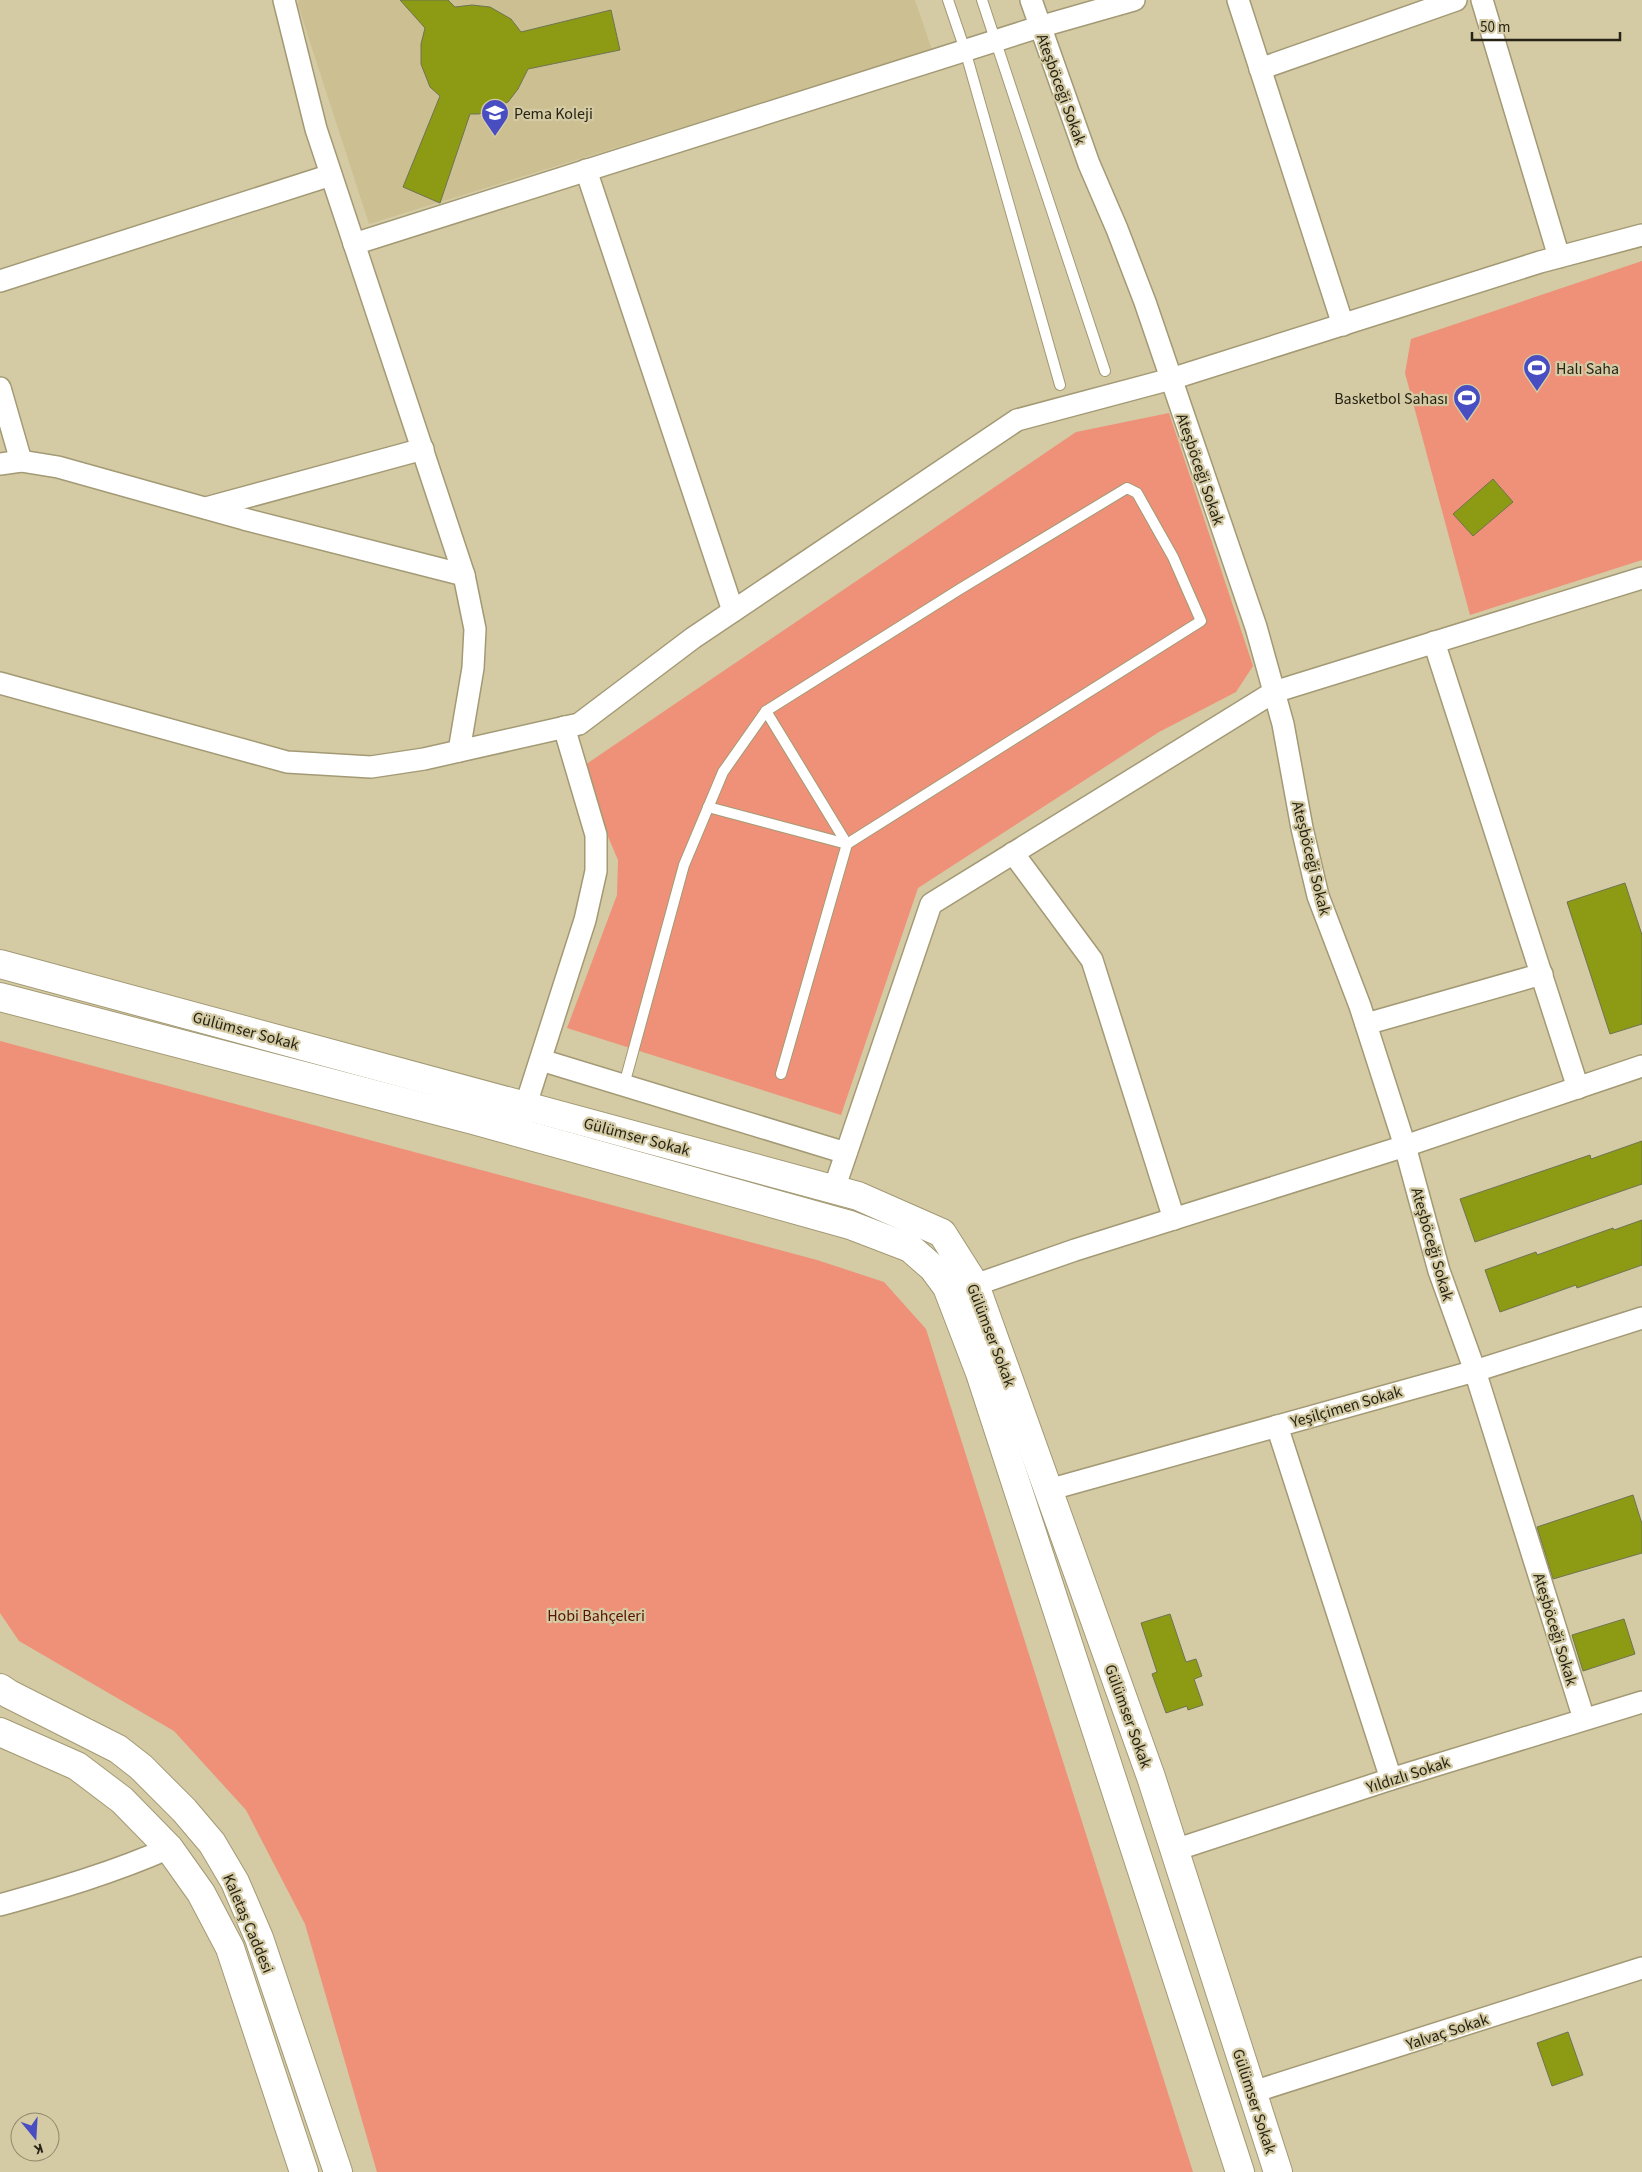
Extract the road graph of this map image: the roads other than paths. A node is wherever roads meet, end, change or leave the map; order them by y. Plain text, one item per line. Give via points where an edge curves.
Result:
1 (284, 0) edge
2 (948, 0) edge
3 (982, 0) edge
4 (1031, 0) edge
5 (1134, 0) edge
6 (1238, 0) edge
7 (1456, 0) edge
8 (1482, 0) edge
9 (1039, 27) junction
10 (996, 41) junction
11 (965, 50) junction
12 (1260, 69) junction
13 (586, 170) junction
14 (331, 175) junction
15 (1642, 235) edge
16 (354, 244) junction
17 (1559, 257) junction
18 (0, 281) edge
19 (1343, 325) junction
20 (1105, 371) dead end
21 (1171, 379) junction
22 (1060, 385) dead end
23 (0, 388) edge
24 (423, 448) junction
25 (21, 461) junction
26 (0, 464) edge
27 (204, 508) junction
28 (464, 575) junction
29 (1642, 578) edge
30 (733, 611) junction
31 (1434, 642) junction
32 (0, 683) edge
33 (1274, 692) junction
34 (766, 711) junction
35 (564, 727) junction
36 (459, 751) junction
37 (708, 806) junction
38 (848, 844) junction
39 (1013, 853) junction
40 (0, 964) edge
41 (1542, 974) junction
42 (0, 997) edge
43 (1366, 1024) junction
44 (541, 1060) junction
45 (1642, 1066) edge
46 (781, 1074) dead end
47 (624, 1085) junction
48 (1578, 1088) junction
49 (526, 1105) junction
50 (517, 1132) junction
51 (1406, 1146) junction
52 (846, 1153) junction
53 (834, 1189) junction
54 (1174, 1219) junction
55 (975, 1285) junction
56 (1642, 1318) edge
57 (1475, 1371) junction
58 (1277, 1426) junction
59 (1048, 1490) junction
60 (0, 1688) edge
61 (1642, 1702) edge
62 (1584, 1719) junction
63 (0, 1732) edge
64 (1391, 1779) junction
65 (169, 1848) junction
66 (1175, 1850) junction
67 (0, 1905) edge
68 (1642, 1968) edge
69 (1253, 2092) junction
70 (304, 2172) edge
71 (338, 2172) edge
72 (1240, 2172) edge
73 (1278, 2172) edge

1 - 14 street via 316,129
2 - 11 lane
3 - 10 lane
4 - 9 street, Ateşböceği Sokak
5 - 9 street
6 - 12 street
7 - 12 street
8 - 17 street
9 - 10 street
9 - 21 street, Ateşböceği Sokak via 1089,164 1142,293
10 - 11 street
10 - 20 lane
11 - 13 street
11 - 22 lane
12 - 19 street
13 - 16 street
13 - 30 street
14 - 16 street
14 - 18 street
15 - 17 street
16 - 24 street
17 - 19 street
19 - 21 street
21 - 30 street via 1017,420
21 - 33 street, Ateşböceği Sokak via 1256,627
23 - 25 street
24 - 27 street
24 - 28 street
25 - 26 street
25 - 27 street via 58,466
27 - 28 street
28 - 36 street via 475,628 474,668
29 - 31 street
30 - 35 street via 579,724
31 - 33 street
31 - 41 street
32 - 36 street via 287,762 371,768
33 - 39 street
33 - 43 street, Ateşböceği Sokak via 1318,896
34 - 37 lane via 723,772
34 - 38 lane
34 - 38 lane via 1127,488 1137,492 1173,557 1201,621
35 - 36 street
35 - 44 street via 596,835 596,871 586,920
37 - 38 lane
37 - 47 lane via 684,865
38 - 46 lane
39 - 52 street via 931,904
39 - 54 street via 1092,960
40 - 49 street, Gülümser Sokak
41 - 43 street
41 - 48 street
42 - 50 street
43 - 51 street, Ateşböceği Sokak
44 - 47 street
44 - 49 street
45 - 48 street
47 - 52 street
48 - 51 street
49 - 50 street
49 - 53 street, Gülümser Sokak
50 - 72 street via 850,1225 910,1248 933,1268 947,1287 983,1382
51 - 54 street
51 - 57 street, Ateşböceği Sokak via 1439,1271
52 - 53 street
53 - 55 street, Gülümser Sokak via 858,1196 942,1233
54 - 55 street
55 - 59 street, Gülümser Sokak
56 - 57 street, Yeşilçimen Sokak
57 - 58 street, Yeşilçimen Sokak
57 - 62 street, Ateşböceği Sokak
58 - 59 street, Yeşilçimen Sokak
58 - 64 street
59 - 66 street, Gülümser Sokak
60 - 71 street, Kaletaş Caddesi via 118,1750 141,1767 212,1843 235,1882 259,1938
61 - 62 street, Yıldızlı Sokak
62 - 64 street, Yıldızlı Sokak
63 - 65 street, Kaletaş Caddesi via 77,1766 122,1800
64 - 66 street, Yıldızlı Sokak
65 - 67 street
65 - 70 street, Kaletaş Caddesi via 201,1892 230,1948
66 - 69 street, Gülümser Sokak
68 - 69 street, Yalvaç Sokak
69 - 73 street, Gülümser Sokak

